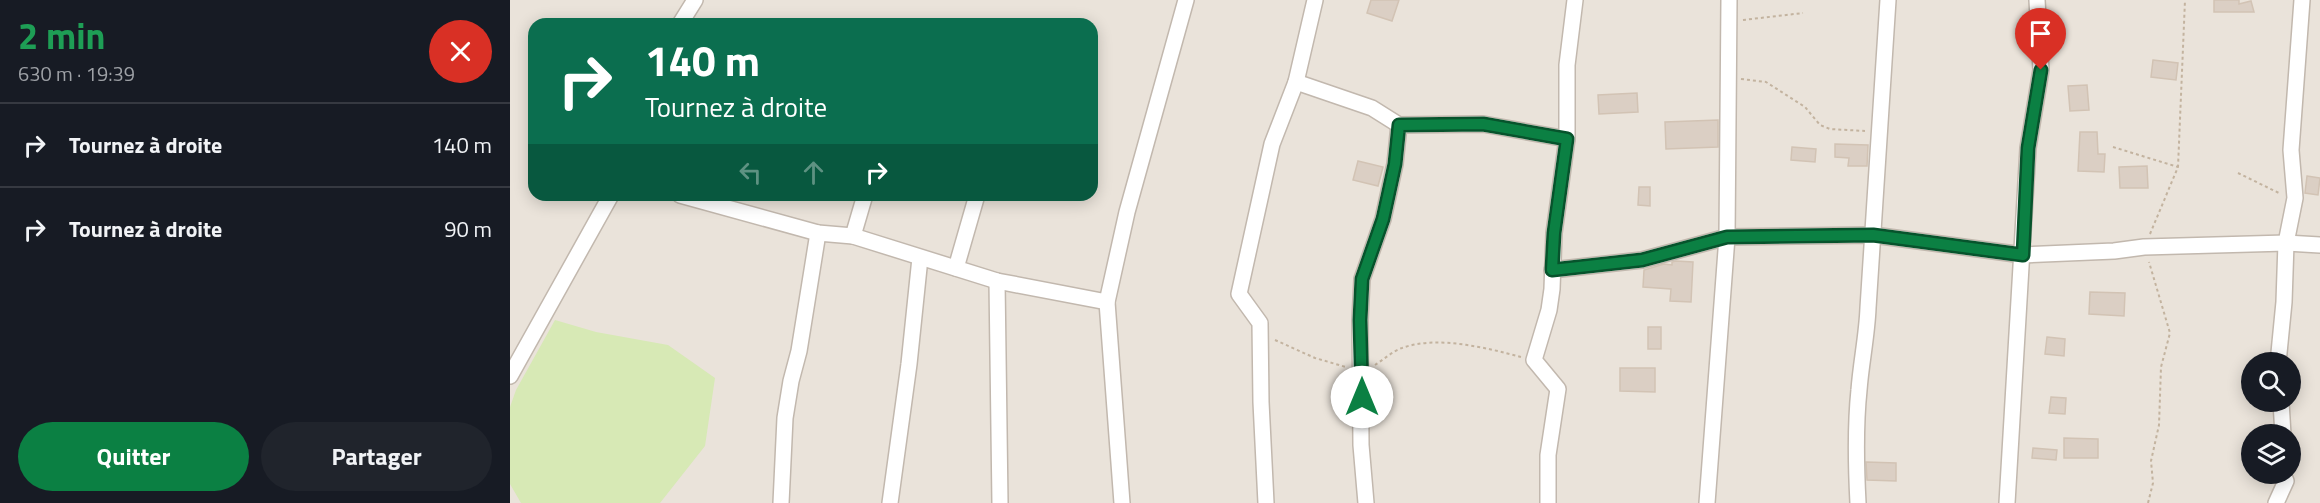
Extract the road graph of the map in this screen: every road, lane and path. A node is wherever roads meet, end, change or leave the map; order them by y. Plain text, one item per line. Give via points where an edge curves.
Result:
1 (695, 0) edge
2 (1186, 0) edge
3 (1315, 0) edge
4 (1575, 0) edge
5 (1729, 0) edge
6 (1888, 0) edge
7 (2037, 0) edge
8 (2185, 0) edge
9 (2302, 0) edge
10 (1803, 13) dead end
11 (684, 18) edge
12 (1728, 22) junction
13 (1729, 79) junction
14 (1296, 82) junction
15 (1399, 125) junction
16 (1880, 132) junction
17 (1567, 139) junction
18 (2113, 147) dead end
19 (2178, 167) junction
20 (2238, 173) dead end
21 (2295, 198) junction
22 (609, 201) edge
23 (702, 201) edge
24 (863, 201) edge
25 (975, 201) edge
26 (818, 233) junction
27 (1873, 235) junction
28 (853, 236) junction
29 (1727, 237) junction
30 (2286, 243) junction
31 (2320, 246) edge
32 (2144, 247) junction
33 (2023, 255) junction
34 (920, 258) junction
35 (956, 268) junction
36 (1552, 270) junction
37 (997, 281) junction
38 (1107, 302) junction
39 (1271, 339) dead end
40 (2279, 352) edge
41 (1534, 360) junction
42 (1362, 373) junction
43 (510, 376) edge
44 (2285, 484) edge
45 (781, 503) edge
46 (890, 503) edge
47 (1000, 503) edge
48 (1122, 503) edge
49 (1266, 503) edge
50 (1366, 503) edge
51 (1548, 503) edge
52 (1707, 503) edge
53 (1858, 503) edge
54 (2007, 503) edge
55 (2148, 503) edge
56 (2277, 503) edge

1 - 11 street
2 - 38 street via 1127,212
3 - 14 street
4 - 17 street via 1567,64
5 - 12 street
6 - 16 street
7 - 33 street via 2041,70 2028,148
8 - 19 path
9 - 21 street via 2291,150
10 - 12 path
12 - 13 street
13 - 16 path via 1766,82 1830,129
13 - 29 street
14 - 15 street via 1372,108
14 - 49 street via 1272,144 1239,294 1260,323
15 - 17 street via 1483,124
15 - 42 street via 1383,219 1362,279
16 - 27 street
17 - 36 street
18 - 19 path
19 - 32 path
20 - 21 path
21 - 30 street
22 - 43 street
23 - 26 street
24 - 28 street
25 - 35 street
26 - 28 street
26 - 45 street via 785,418
27 - 29 street
27 - 33 street
27 - 53 street via 1858,392
28 - 34 street
29 - 36 street via 1642,260
29 - 52 street
30 - 31 street
30 - 32 street
30 - 40 street
32 - 33 street
32 - 55 path via 2170,333 2160,367 2159,425
33 - 54 street
34 - 35 street
34 - 46 street
35 - 37 street
36 - 41 street via 1549,310
37 - 38 street
37 - 47 street
38 - 48 street
39 - 42 path
41 - 42 path via 1487,348 1427,343 1402,348
41 - 51 street via 1558,389 1548,454
42 - 50 street via 1361,445
44 - 56 street

